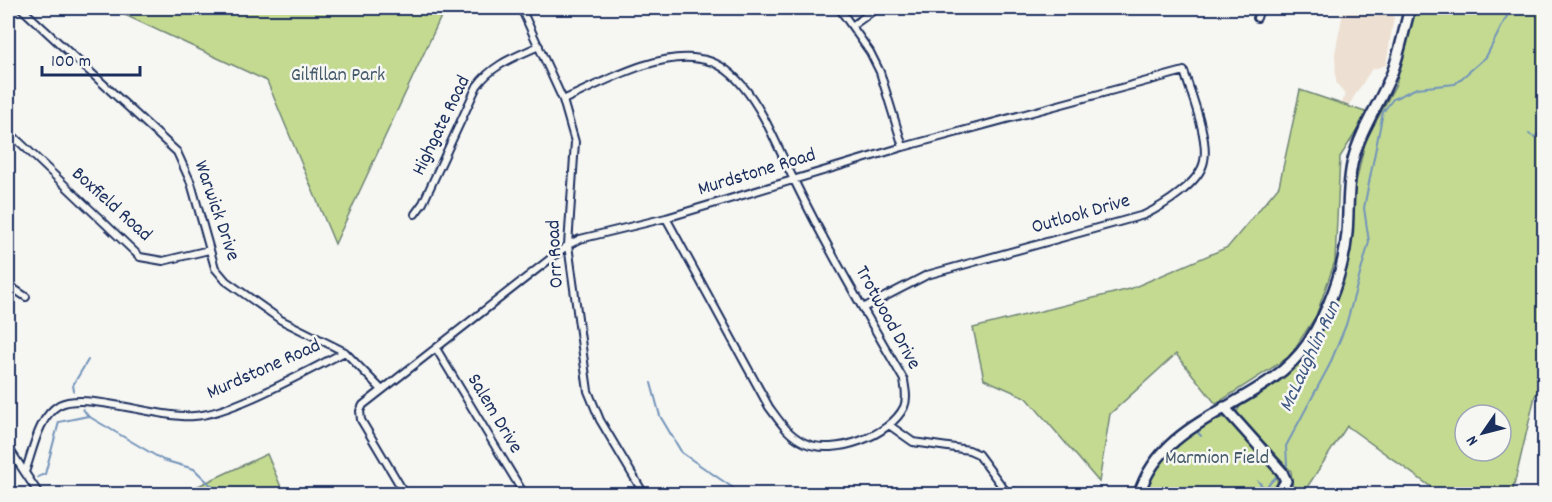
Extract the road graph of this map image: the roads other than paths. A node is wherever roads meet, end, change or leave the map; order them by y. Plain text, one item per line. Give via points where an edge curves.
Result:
1 (21, 8) edge
2 (521, 8) edge
3 (839, 8) edge
4 (877, 8) edge
5 (1260, 8) edge
6 (1410, 8) edge
7 (1257, 18) dead end
8 (852, 26) junction
9 (539, 46) junction
10 (1184, 70) joint
11 (563, 100) junction
12 (8, 131) edge
13 (903, 147) junction
14 (793, 179) junction
15 (415, 214) dead end
16 (666, 218) junction
17 (568, 245) junction
18 (209, 250) junction
19 (8, 285) edge
20 (26, 297) dead end
21 (863, 308) junction
22 (437, 350) junction
23 (345, 352) junction
24 (382, 390) junction
25 (1224, 407) junction
26 (889, 425) junction
27 (8, 447) edge
28 (25, 472) junction
29 (1006, 494) edge
30 (39, 495) edge
31 (405, 495) edge
32 (524, 495) edge
33 (644, 495) edge
34 (1020, 495) edge
35 (1139, 495) edge
36 (1278, 495) edge

1 - 18 street, Warwick Drive via 177,152 191,183
2 - 9 street, Orr Road
3 - 8 street
4 - 8 street
5 - 7 street
6 - 25 main road via 1391,74 1355,154 1345,247 1322,317 1289,366
8 - 13 street via 880,72
9 - 11 street, Orr Road
9 - 15 street, Highgate Road via 494,67 477,86
10 - 13 street, Murdstone Road
10 - 21 street, Outlook Drive via 1205,147 1204,162 1171,201 1144,215 927,275
11 - 14 street, Trotwood Drive via 651,63 675,57 701,59 724,68 742,85 759,110
11 - 17 street, Orr Road via 575,142
12 - 18 street, Boxfield Road via 140,256 163,261
13 - 14 street, Murdstone Road
14 - 16 street, Murdstone Road
14 - 21 street, Trotwood Drive
16 - 17 street, Murdstone Road
16 - 26 street, Trotwood Drive via 784,429 807,444 835,448 851,445
17 - 22 street, Murdstone Road
17 - 33 street, Orr Road via 588,391 600,420
18 - 23 street, Warwick Drive via 215,268 226,281 280,320
19 - 20 street
21 - 26 street, Trotwood Drive via 904,380 905,406
22 - 24 street, Murdstone Road
22 - 32 street, Salem Drive
23 - 24 street, Warwick Drive
23 - 28 street, Murdstone Road via 225,410 195,416 148,413 84,400 62,404 47,414
24 - 31 street via 363,405 361,420
25 - 35 main road via 1165,448
25 - 36 main road via 1279,467 1284,488
26 - 29 street via 913,442 978,454
27 - 28 street
28 - 30 street
29 - 34 street

